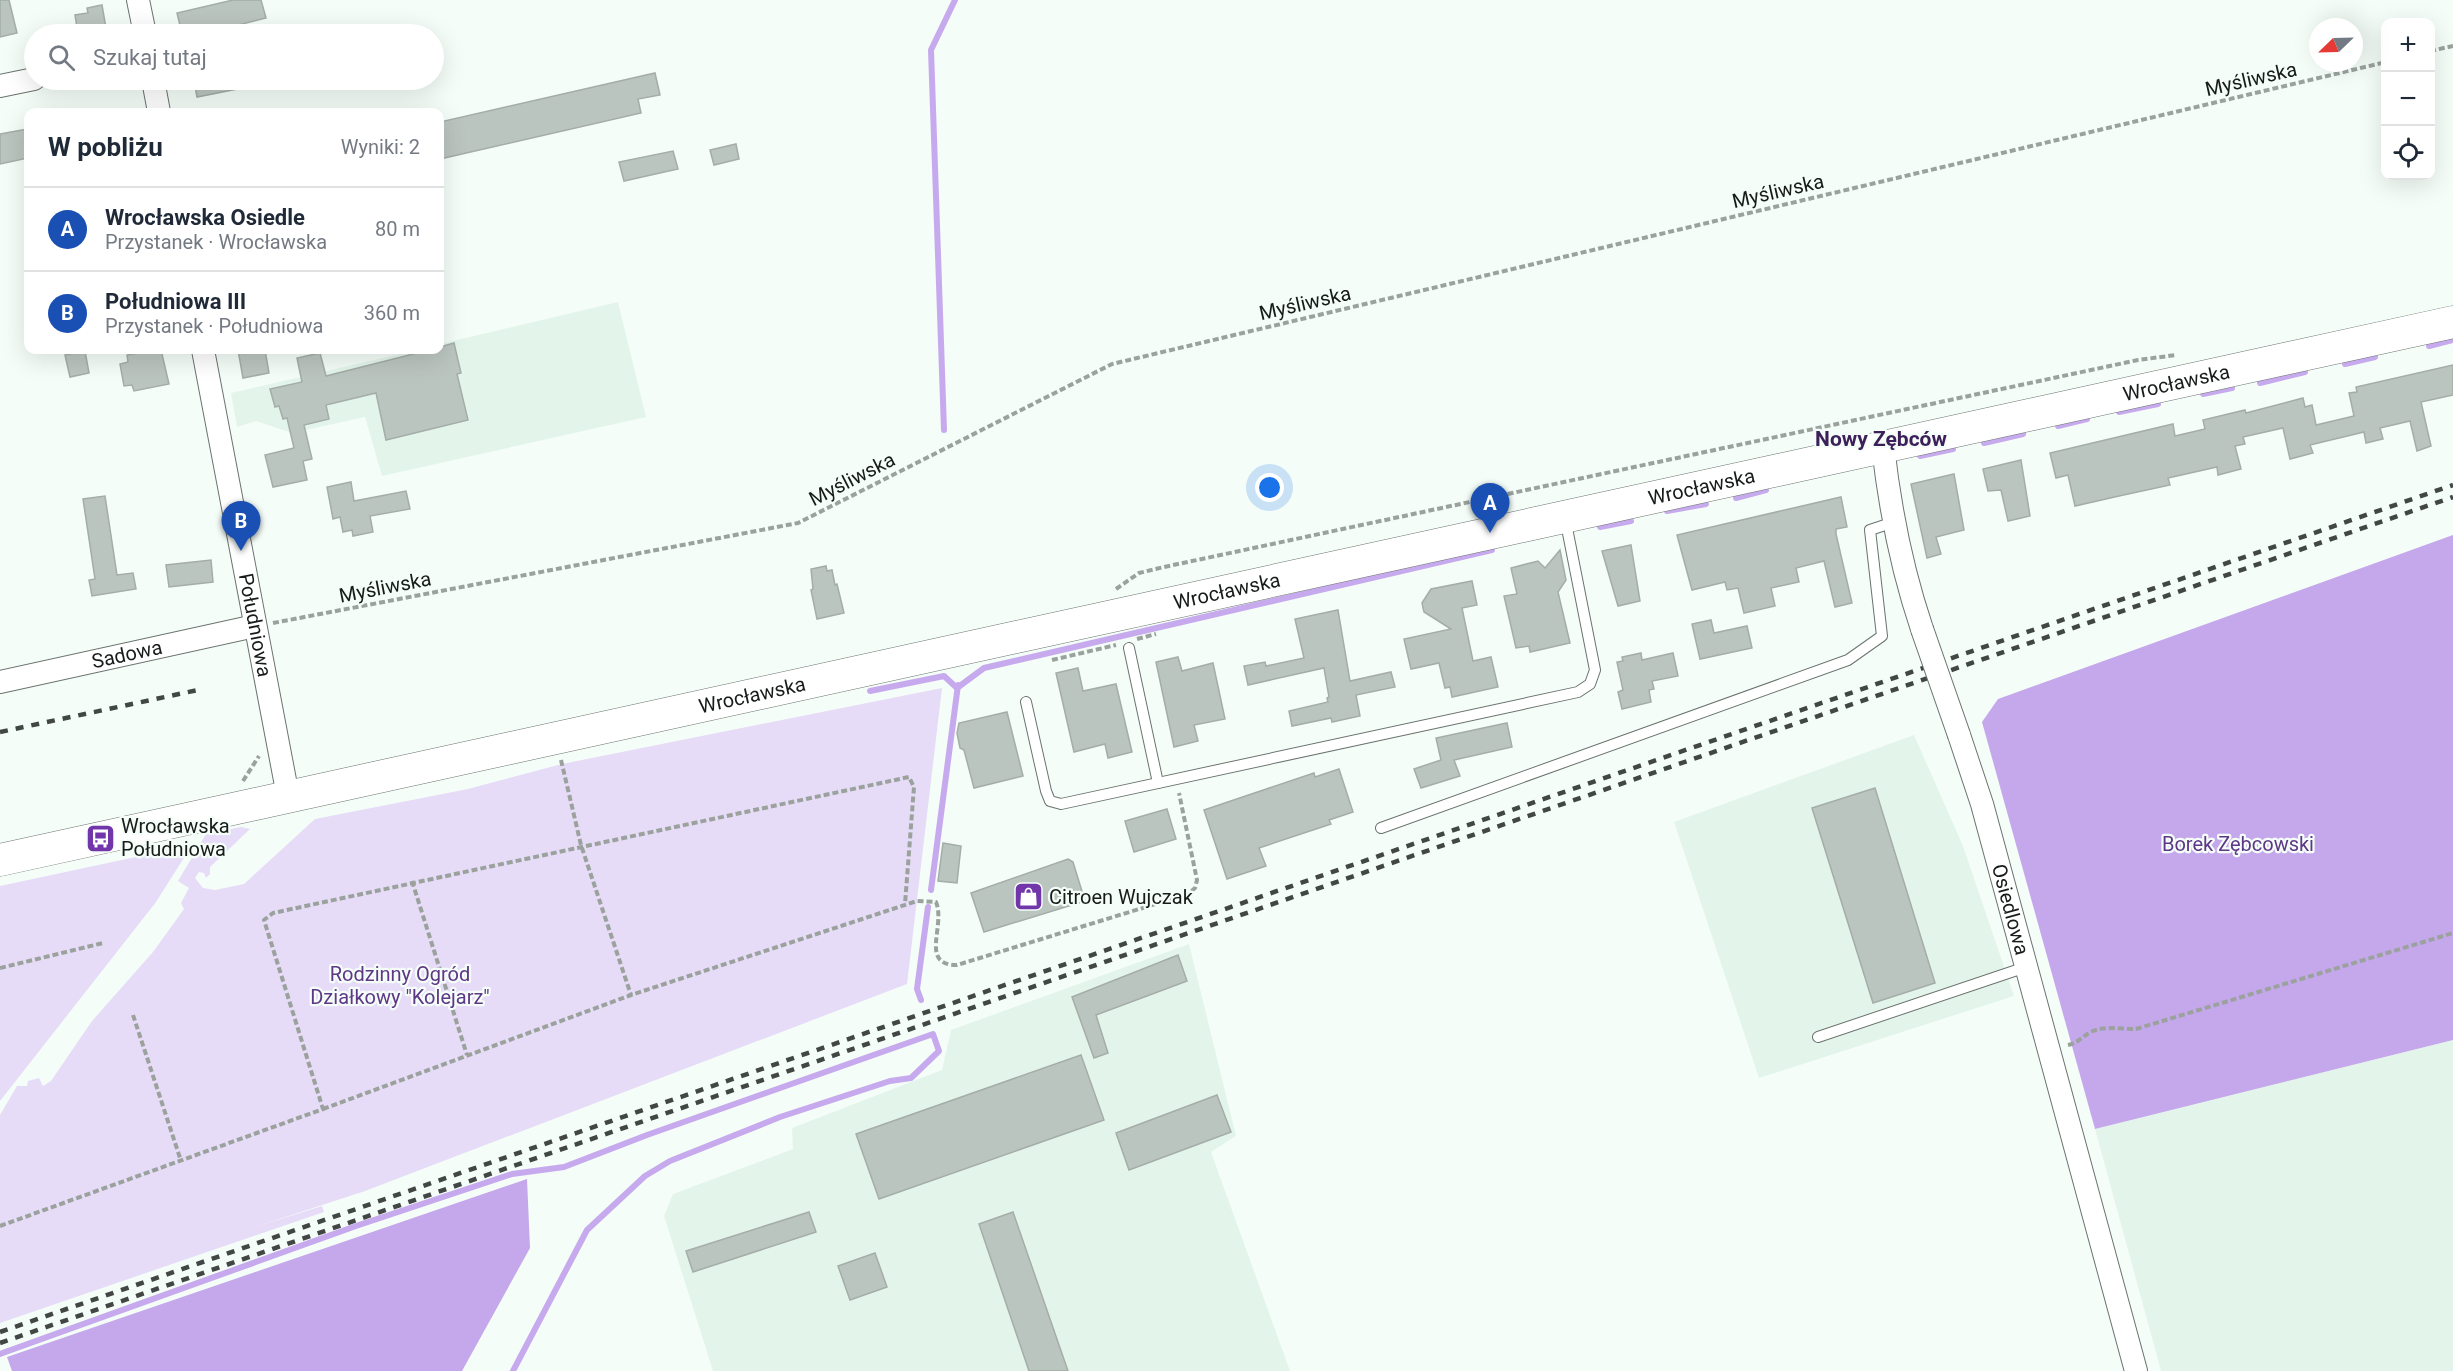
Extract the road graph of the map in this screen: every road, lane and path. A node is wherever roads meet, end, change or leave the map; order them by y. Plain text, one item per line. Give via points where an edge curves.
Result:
1 (138, 0) edge
2 (143, 24) edge
3 (2453, 46) edge
4 (2435, 50) edge
5 (2381, 63) edge
6 (24, 81) edge
7 (0, 86) edge
8 (155, 90) edge
9 (158, 108) edge
10 (2453, 322) edge
11 (204, 354) edge
12 (1883, 447) junction
13 (1564, 518) junction
14 (1894, 522) junction
15 (255, 626) junction
16 (1117, 644) dead end
17 (1129, 648) dead end
18 (1052, 660) dead end
19 (0, 682) edge
20 (1026, 702) dead end
21 (562, 764) dead end
22 (1176, 780) junction
23 (1158, 783) junction
24 (286, 791) junction
25 (1381, 828) dead end
26 (580, 845) junction
27 (0, 860) edge
28 (412, 881) junction
29 (905, 904) junction
30 (2453, 933) edge
31 (104, 944) dead end
32 (2026, 967) junction
33 (0, 968) edge
34 (631, 994) junction
35 (133, 1016) dead end
36 (1818, 1037) dead end
37 (2065, 1045) dead end
38 (467, 1055) junction
39 (323, 1109) junction
40 (181, 1161) junction
41 (0, 1226) edge
42 (2136, 1371) edge

1 - 2 street
3 - 4 path
5 - 15 path, Myśliwska via 1112,364 798,523
6 - 7 street
8 - 9 street
10 - 12 main road, Wrocławska
11 - 15 street, Południowa
12 - 13 main road, Wrocławska
12 - 14 street, Osiedlowa
13 - 22 lane via 1594,670 1590,684 1578,692
13 - 24 main road, Wrocławska via 328,787
14 - 25 lane via 1870,530 1882,636 1848,660
14 - 32 street, Osiedlowa, bridge via 1911,594 1982,804
15 - 19 street, Sadowa
15 - 24 street, Południowa
16 - 18 path
17 - 23 lane
20 - 23 lane via 1050,801 1060,804
21 - 26 path
22 - 23 lane
22 - 29 path via 1197,880 1188,894 957,965 939,960 935,949 940,913 936,902
24 - 27 main road, Wrocławska via 237,808
26 - 28 path
26 - 29 path via 909,777 914,787
26 - 34 path
28 - 38 path
28 - 39 path via 273,913 264,920
29 - 34 path
30 - 37 path via 2136,1029 2090,1032 2077,1043
31 - 33 path
32 - 36 lane
32 - 42 street, Osiedlowa
34 - 38 path
35 - 40 path
38 - 39 path
39 - 40 path
40 - 41 path

